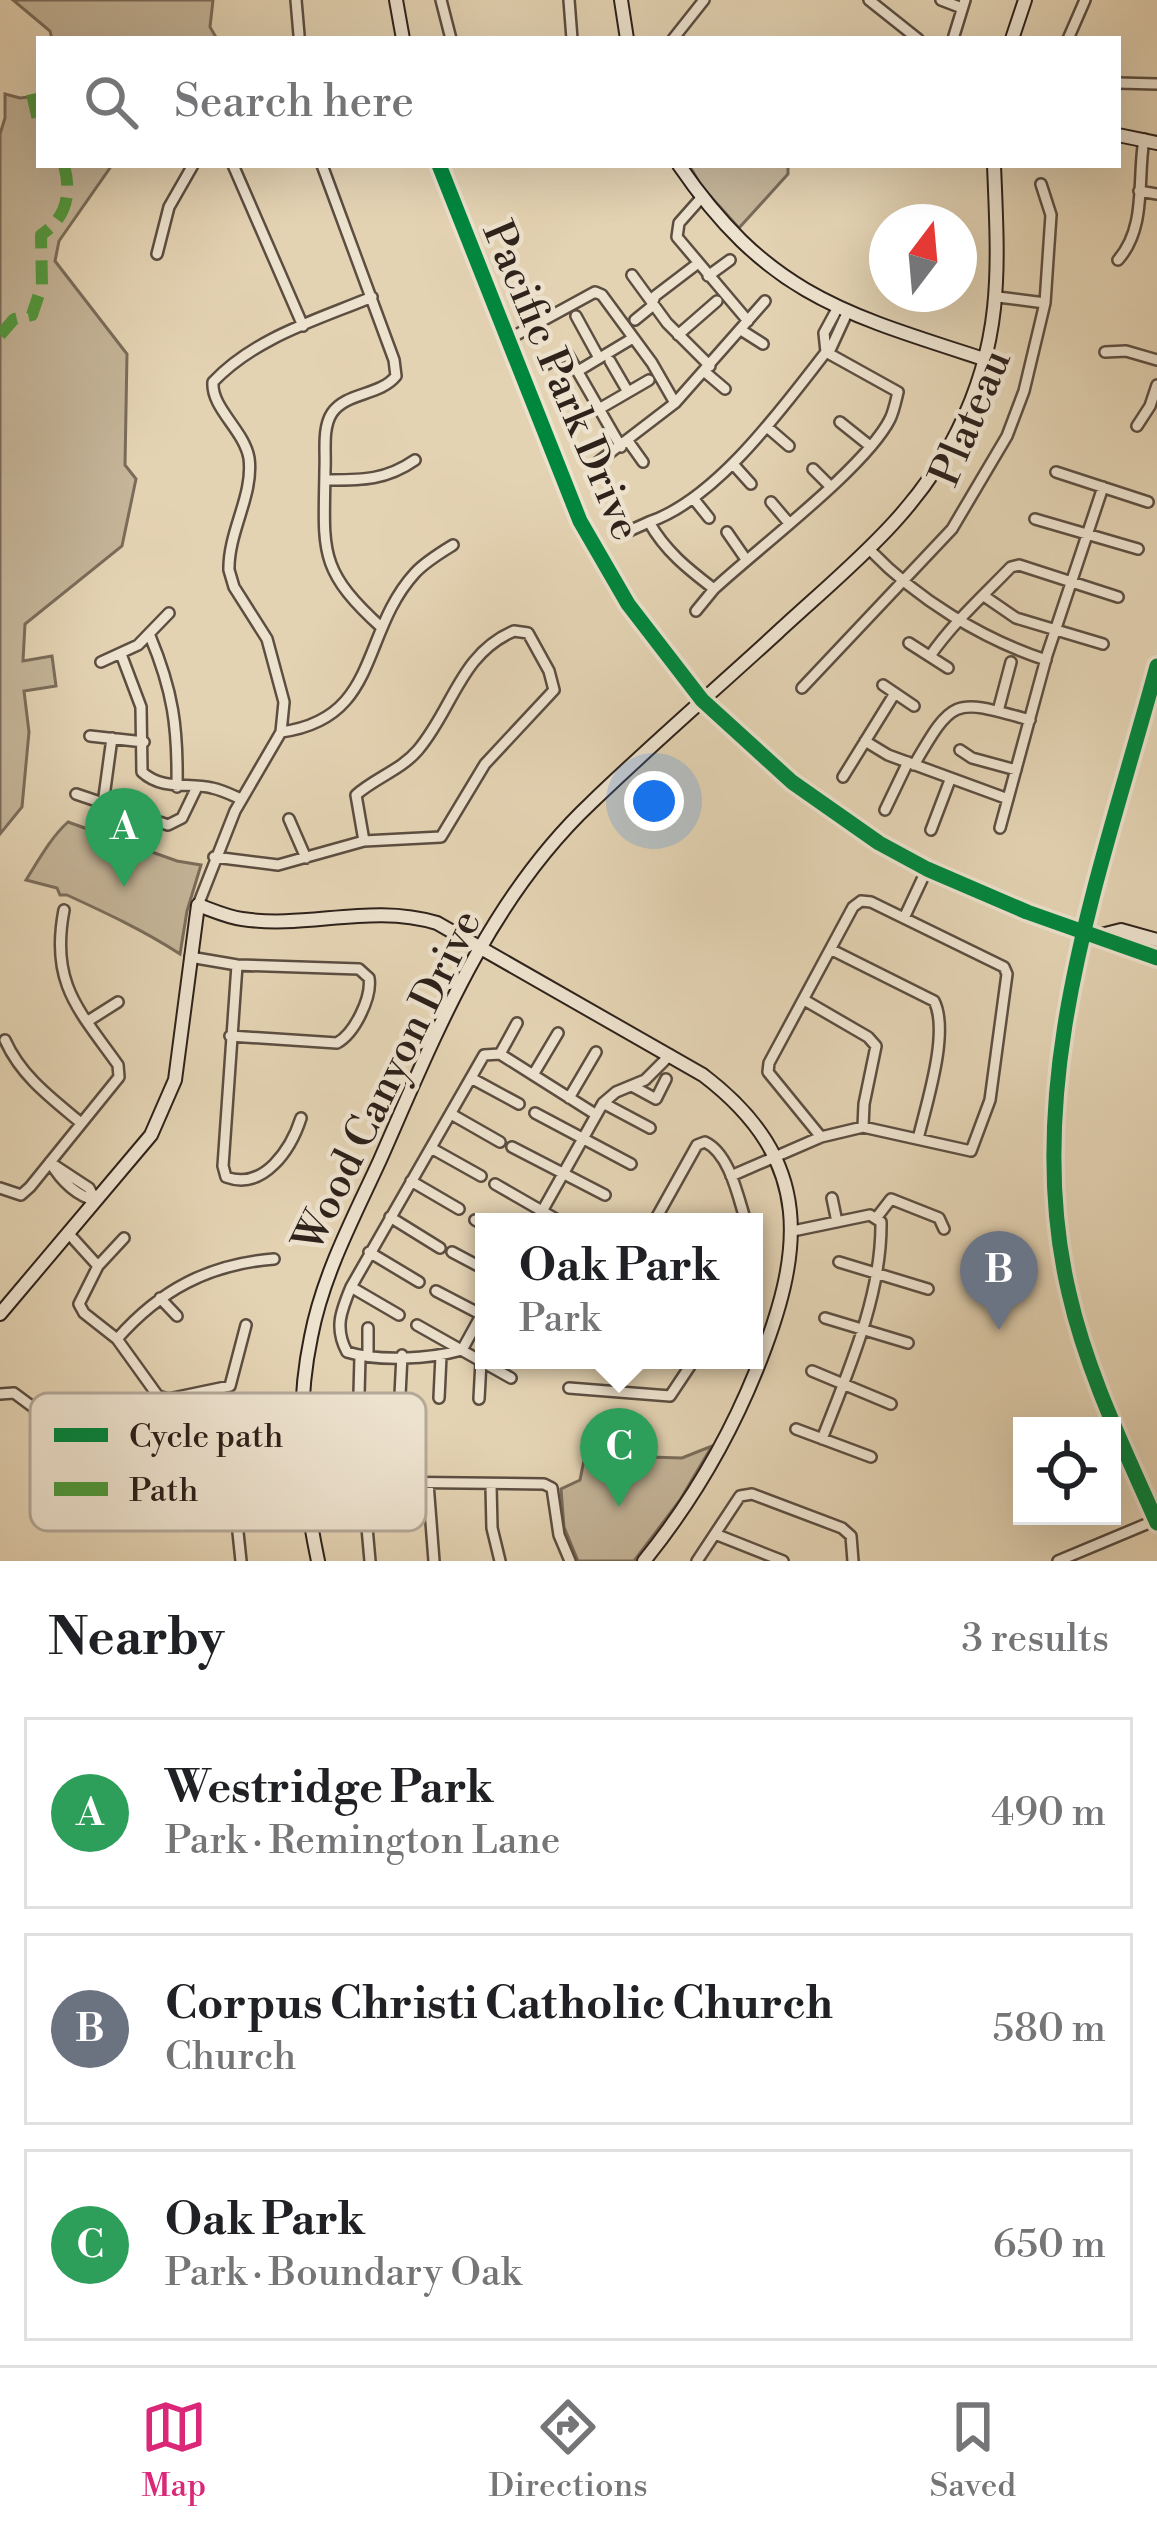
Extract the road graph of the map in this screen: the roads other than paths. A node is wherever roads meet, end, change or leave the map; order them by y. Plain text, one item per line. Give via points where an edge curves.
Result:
1 (296, 0) edge
2 (396, 0) edge
3 (442, 0) edge
4 (569, 0) edge
5 (621, 0) edge
6 (684, 0) edge
7 (704, 0) edge
8 (870, 0) edge
9 (941, 0) edge
10 (1024, 0) edge
11 (1085, 0) edge
12 (963, 4) edge
13 (693, 14) junction
14 (299, 35) dead end
15 (402, 36) edge
16 (451, 36) edge
17 (572, 36) edge
18 (627, 36) edge
19 (675, 36) edge
20 (914, 36) edge
21 (953, 36) edge
22 (1013, 36) edge
23 (1069, 36) edge
24 (1121, 83) edge
25 (1157, 84) edge
26 (1121, 136) edge
27 (1151, 141) edge
28 (191, 168) edge
29 (234, 168) edge
30 (323, 168) edge
31 (440, 168) edge
32 (681, 168) edge
33 (994, 168) edge
34 (1041, 184) dead end
35 (1138, 191) junction
36 (1157, 194) edge
37 (702, 197) junction
38 (157, 254) dead end
39 (730, 260) dead end
40 (1118, 260) dead end
41 (697, 263) junction
42 (632, 275) dead end
43 (708, 276) junction
44 (372, 297) junction
45 (998, 298) junction
46 (765, 301) dead end
47 (652, 302) junction
48 (717, 302) dead end
49 (1045, 303) junction
50 (842, 311) junction
51 (576, 316) dead end
52 (635, 320) dead end
53 (745, 325) junction
54 (303, 326) junction
55 (679, 335) junction
56 (633, 338) junction
57 (507, 340) junction
58 (589, 340) junction
59 (763, 344) dead end
60 (826, 352) junction
61 (1105, 352) dead end
62 (568, 353) junction
63 (987, 359) junction
64 (604, 360) junction
65 (1157, 360) edge
66 (545, 365) dead end
67 (708, 369) junction
68 (578, 370) junction
69 (649, 380) dead end
70 (1157, 385) edge
71 (725, 389) dead end
72 (628, 392) junction
73 (675, 403) junction
74 (599, 409) junction
75 (839, 422) dead end
76 (1137, 426) dead end
77 (767, 427) junction
78 (624, 444) junction
79 (789, 446) dead end
80 (870, 446) junction
81 (415, 460) dead end
82 (598, 462) dead end
83 (643, 462) dead end
84 (733, 464) junction
85 (813, 469) dead end
86 (1056, 472) dead end
87 (325, 480) junction
88 (751, 484) dead end
89 (830, 486) junction
90 (1103, 487) junction
91 (693, 498) junction
92 (771, 502) dead end
93 (1148, 502) dead end
94 (710, 518) dead end
95 (1035, 519) dead end
96 (649, 522) junction
97 (788, 522) junction
98 (629, 531) dead end
99 (728, 532) dead end
100 (1088, 535) junction
101 (453, 544) dead end
102 (1138, 549) dead end
103 (870, 550) junction
104 (745, 558) junction
105 (903, 581) junction
106 (1073, 584) junction
107 (714, 589) junction
108 (985, 596) junction
109 (1118, 597) dead end
110 (696, 610) dead end
111 (170, 613) dead end
112 (961, 618) junction
113 (382, 628) junction
114 (1058, 632) junction
115 (150, 636) junction
116 (909, 643) dead end
117 (1103, 644) dead end
118 (121, 654) junction
119 (930, 656) junction
120 (1046, 660) junction
121 (101, 662) dead end
122 (1011, 662) dead end
123 (1157, 665) edge
124 (948, 668) dead end
125 (883, 685) dead end
126 (802, 688) dead end
127 (895, 693) junction
128 (702, 700) junction
129 (914, 706) dead end
130 (998, 711) junction
131 (1030, 720) junction
132 (281, 732) junction
133 (90, 736) dead end
134 (112, 738) junction
135 (865, 741) junction
136 (143, 742) junction
137 (959, 750) dead end
138 (911, 764) junction
139 (1016, 770) junction
140 (843, 777) dead end
141 (950, 780) junction
142 (177, 787) junction
143 (197, 788) junction
144 (76, 794) dead end
145 (242, 799) junction
146 (1008, 799) junction
147 (103, 804) junction
148 (885, 811) dead end
149 (289, 819) dead end
150 (1000, 828) dead end
151 (931, 830) dead end
152 (364, 841) junction
153 (214, 857) junction
154 (306, 858) junction
155 (927, 869) junction
156 (197, 905) junction
157 (64, 910) dead end
158 (904, 919) junction
159 (1086, 930) junction
160 (1101, 935) junction
161 (1157, 940) edge
162 (481, 945) junction
163 (832, 950) junction
164 (188, 957) junction
165 (1157, 958) edge
166 (237, 965) junction
167 (806, 1001) junction
168 (118, 1002) dead end
169 (88, 1021) junction
170 (517, 1023) dead end
171 (558, 1034) dead end
172 (230, 1036) junction
173 (5, 1040) dead end
174 (596, 1052) dead end
175 (500, 1054) junction
176 (670, 1055) junction
177 (533, 1075) junction
178 (470, 1078) junction
179 (666, 1079) dead end
180 (632, 1087) junction
181 (569, 1098) junction
182 (603, 1103) junction
183 (519, 1104) dead end
184 (536, 1113) dead end
185 (451, 1114) junction
186 (596, 1114) junction
187 (301, 1118) dead end
188 (81, 1123) junction
189 (863, 1127) junction
190 (650, 1128) dead end
191 (820, 1137) junction
192 (918, 1139) junction
193 (581, 1141) junction
194 (500, 1142) dead end
195 (512, 1147) dead end
196 (431, 1148) junction
197 (774, 1157) junction
198 (50, 1162) junction
199 (631, 1164) dead end
200 (481, 1176) dead end
201 (563, 1176) junction
202 (730, 1176) junction
203 (411, 1181) junction
204 (496, 1184) dead end
205 (0, 1188) edge
206 (604, 1195) dead end
207 (832, 1198) dead end
208 (96, 1201) junction
209 (459, 1209) dead end
210 (535, 1213) edge
211 (541, 1213) edge
212 (659, 1213) edge
213 (743, 1213) edge
214 (390, 1217) junction
215 (877, 1217) junction
216 (837, 1222) junction
217 (944, 1228) dead end
218 (793, 1231) junction
219 (68, 1234) junction
220 (124, 1238) dead end
221 (440, 1247) dead end
222 (370, 1252) junction
223 (452, 1252) dead end
224 (274, 1259) dead end
225 (839, 1262) dead end
226 (475, 1264) edge
227 (98, 1266) junction
228 (875, 1273) junction
229 (419, 1282) dead end
230 (351, 1287) junction
231 (928, 1289) dead end
232 (436, 1291) dead end
233 (160, 1298) junction
234 (475, 1310) edge
235 (0, 1314) edge
236 (399, 1315) dead end
237 (177, 1316) dead end
238 (825, 1318) dead end
239 (246, 1324) dead end
240 (417, 1325) dead end
241 (368, 1328) dead end
242 (475, 1328) edge
243 (861, 1328) junction
244 (117, 1339) junction
245 (908, 1343) dead end
246 (462, 1350) junction
247 (763, 1352) edge
248 (402, 1355) junction
249 (364, 1356) junction
250 (441, 1356) junction
251 (475, 1358) edge
252 (481, 1369) edge
253 (495, 1369) edge
254 (688, 1369) edge
255 (756, 1369) edge
256 (812, 1371) dead end
257 (511, 1378) dead end
258 (844, 1384) junction
259 (569, 1388) dead end
260 (159, 1393) edge
261 (198, 1393) edge
262 (304, 1393) edge
263 (358, 1393) edge
264 (400, 1393) edge
265 (0, 1394) edge
266 (440, 1398) dead end
267 (479, 1399) dead end
268 (891, 1404) dead end
269 (30, 1406) edge
270 (796, 1429) dead end
271 (822, 1439) junction
272 (871, 1457) dead end
273 (428, 1484) joint
274 (491, 1486) junction
275 (1156, 1522) edge
276 (238, 1531) edge
277 (311, 1531) edge
278 (366, 1531) edge
279 (715, 1534) junction
280 (241, 1561) edge
281 (318, 1561) edge
282 (370, 1561) edge
283 (434, 1561) edge
284 (500, 1561) edge
285 (570, 1561) edge
286 (644, 1561) edge
287 (697, 1561) edge
288 (783, 1561) edge
289 (853, 1561) edge
290 (1058, 1561) edge

1 - 14 street
2 - 15 main road
3 - 16 street
4 - 17 street
5 - 18 main road
6 - 13 street
7 - 13 street
8 - 20 street
9 - 12 street
10 - 22 main road
11 - 23 street
12 - 21 street
13 - 19 street
24 - 25 street
26 - 27 main road
27 - 35 street
28 - 38 street via 169,207
29 - 54 street
30 - 44 street
31 - 57 main road, Pacific Park Drive
32 - 37 main road
33 - 45 main road, Wood Canyon Drive
34 - 49 street, Plateau via 1051,215
35 - 36 street
35 - 40 street via 1136,233
37 - 41 street via 676,230
37 - 50 main road via 755,254
39 - 43 street
41 - 43 street
41 - 47 street
42 - 47 street
43 - 53 street
44 - 54 street
44 - 87 street via 396,376 331,414
45 - 49 street
45 - 63 main road, Wood Canyon Drive
46 - 53 street
47 - 52 street
47 - 55 street
48 - 55 street
49 - 105 street, Plateau via 1024,391 988,474 952,529
50 - 60 street via 824,333
50 - 63 main road
51 - 58 street
53 - 59 street
53 - 67 street
54 - 132 street via 238,358 212,389 248,450 229,570 274,656
55 - 67 street
56 - 57 street via 595,292
56 - 64 street
56 - 73 street
57 - 128 main road, Pacific Park Drive via 592,544
58 - 62 street
58 - 64 street
60 - 77 street
60 - 80 street via 898,392
61 - 65 street
62 - 66 street
62 - 68 street
63 - 103 main road, Wood Canyon Drive via 923,490
64 - 68 street
64 - 72 street
67 - 71 street
67 - 73 street
68 - 74 street
69 - 72 street
70 - 76 street
72 - 74 street
73 - 78 street
74 - 78 street
75 - 80 street
77 - 79 street
77 - 84 street
78 - 82 street
78 - 83 street
80 - 89 street
81 - 87 street via 386,477
84 - 88 street
84 - 91 street
85 - 89 street
86 - 90 street
87 - 113 street via 330,566
89 - 97 street
90 - 93 street
90 - 100 street
91 - 94 street
91 - 96 street
92 - 97 street
95 - 100 street
96 - 98 street
96 - 107 street via 680,563
97 - 104 street
99 - 104 street
100 - 102 street
100 - 106 street
101 - 113 street via 413,574
103 - 105 street
103 - 128 main road, Wood Canyon Drive
104 - 107 street
105 - 112 street
105 - 126 street, Plateau
106 - 108 street via 1019,565
106 - 109 street
106 - 114 street
107 - 110 street
108 - 112 street
108 - 114 street
111 - 115 street
112 - 119 street
112 - 120 street via 1008,648
113 - 132 street via 352,697 332,717
114 - 117 street
114 - 120 street
115 - 118 street
115 - 142 street via 178,726
116 - 119 street
118 - 121 street
118 - 136 street
119 - 124 street
120 - 131 street
122 - 130 street
123 - 159 main road
125 - 127 street
127 - 129 street
127 - 135 street
128 - 155 main road, Pacific Park Drive via 800,789
128 - 162 main road, Wood Canyon Drive via 586,806
130 - 131 street
130 - 138 street via 972,704 944,716
131 - 139 street
132 - 145 street
133 - 134 street
134 - 136 street
134 - 147 street
135 - 138 street
135 - 140 street
136 - 142 street via 142,772
137 - 139 street
138 - 141 street
138 - 148 street
139 - 146 street
141 - 146 street
141 - 151 street
142 - 143 street
143 - 145 street
143 - 147 street via 182,818 168,825
144 - 147 street
145 - 153 street
146 - 150 street
149 - 154 street
152 - 152 street via 441,837 470,784 549,696 554,683 523,631 482,651 418,751 356,796
152 - 154 street
153 - 154 street via 264,866
153 - 156 street
155 - 158 street
155 - 159 main road, Pacific Park Drive
156 - 162 main road via 264,921 389,912
156 - 164 main road
157 - 169 street via 62,979
158 - 163 street via 861,901
158 - 192 street via 1006,974 990,1100 971,1151
159 - 160 main road, Pacific Park Drive
159 - 275 main road via 1066,1012 1056,1108 1062,1248 1086,1353
160 - 161 main road, Pacific Park Drive via 1121,930
160 - 165 main road, Pacific Park Drive
162 - 176 main road
162 - 262 main road, Wood Canyon Drive via 318,1305
163 - 167 street
163 - 192 street via 934,1001 939,1011
164 - 166 street
164 - 208 main road via 165,1107
166 - 172 street
166 - 172 street via 359,969 370,991 337,1042
167 - 189 street via 876,1046
167 - 191 street via 769,1072
168 - 169 street
169 - 188 street via 119,1077
170 - 175 street
171 - 177 street
172 - 187 street via 226,1178 252,1178 281,1160
173 - 188 street via 32,1081
174 - 181 street
175 - 177 street
175 - 178 street via 484,1055
176 - 180 street
176 - 197 main road via 736,1102
177 - 181 street
178 - 183 street
178 - 185 street
179 - 180 street via 656,1099
180 - 182 street
181 - 186 street
182 - 186 street
182 - 190 street
184 - 193 street
185 - 194 street
185 - 196 street
186 - 193 street
188 - 198 street
189 - 191 street
189 - 192 street
191 - 197 street
193 - 199 street
193 - 201 street
195 - 201 street
196 - 200 street
196 - 203 street
197 - 202 street
197 - 218 main road
198 - 205 street via 21,1195
198 - 208 street
201 - 206 street
201 - 211 street
202 - 212 street via 715,1147 697,1145
202 - 213 street
203 - 209 street
203 - 214 street
204 - 210 street
207 - 216 street
208 - 219 main road
214 - 221 street
214 - 222 street
215 - 216 street
215 - 217 street via 891,1199 939,1218
215 - 228 street
216 - 218 street
218 - 247 main road via 783,1301
219 - 227 street
219 - 235 main road
220 - 227 street
222 - 229 street
222 - 230 street
223 - 226 street
224 - 233 street via 224,1265
225 - 228 street
227 - 244 street via 79,1304
228 - 231 street
228 - 243 street
230 - 236 street
230 - 249 street via 340,1339 347,1352
232 - 234 street
233 - 237 street
233 - 244 street
238 - 243 street
239 - 261 street via 230,1386
240 - 246 street
241 - 249 street
242 - 246 street
243 - 245 street
243 - 258 street
244 - 260 street
246 - 250 street
246 - 251 street
248 - 249 street
248 - 250 street
248 - 264 street
249 - 263 street
250 - 266 street
252 - 267 street
253 - 257 street
254 - 259 street via 670,1396
255 - 286 main road via 706,1474
256 - 258 street
258 - 268 street
258 - 271 street
265 - 269 street via 14,1393
270 - 271 street
271 - 272 street
273 - 274 street
273 - 283 street
274 - 284 street
274 - 285 street via 552,1488
275 - 290 street
276 - 280 street
277 - 281 main road, Wood Canyon Drive
278 - 282 street
279 - 287 street
279 - 288 street
279 - 289 street via 740,1496 752,1494 842,1528 851,1536

